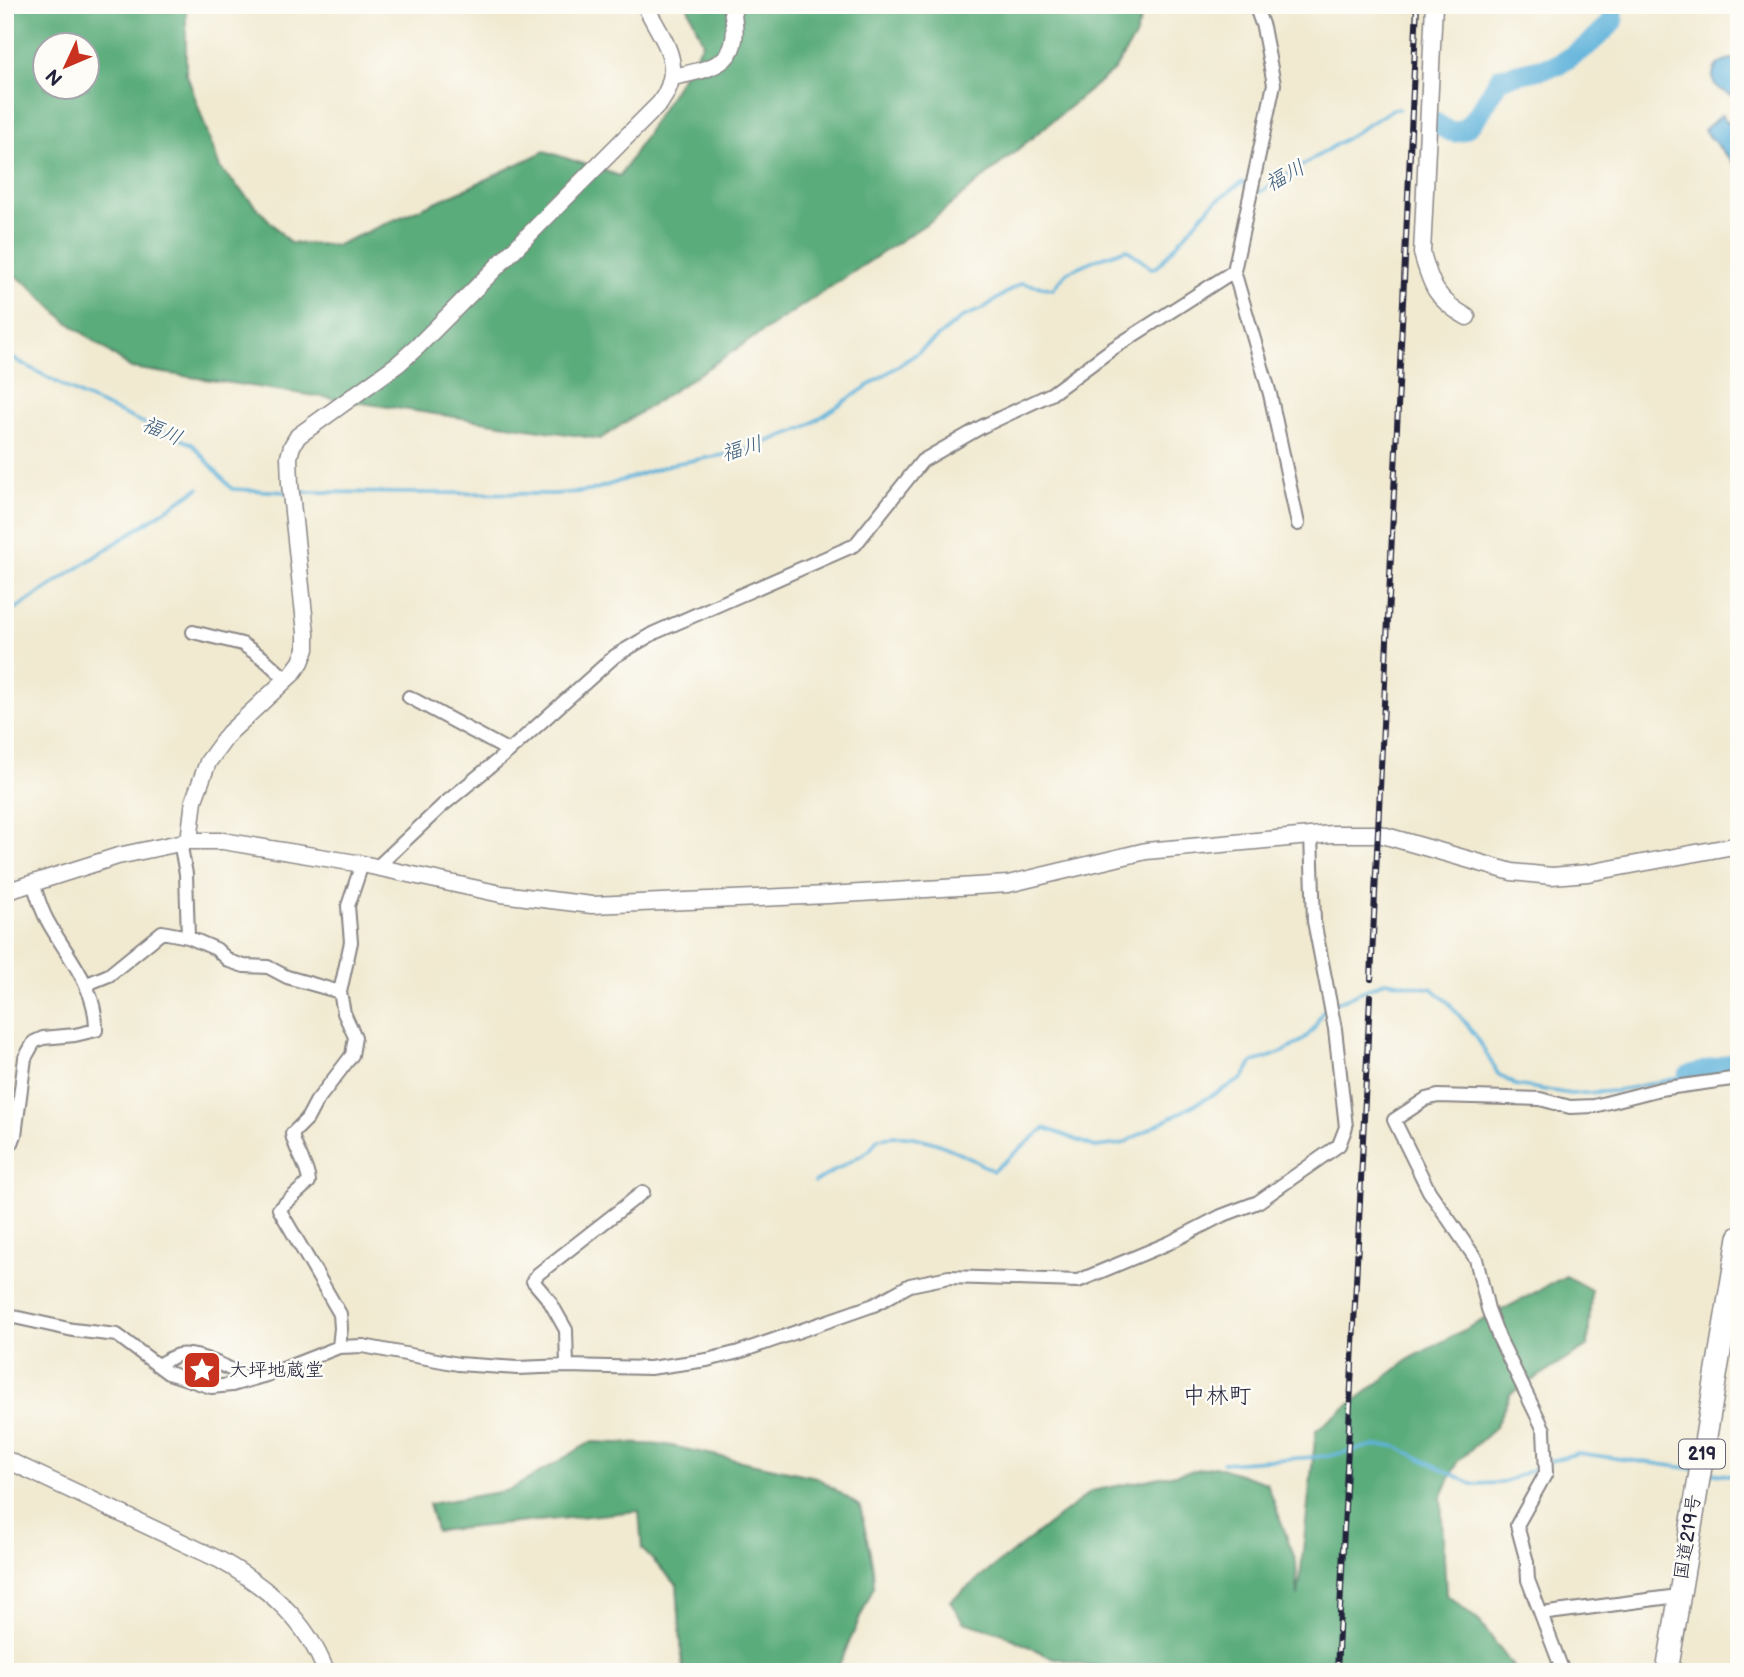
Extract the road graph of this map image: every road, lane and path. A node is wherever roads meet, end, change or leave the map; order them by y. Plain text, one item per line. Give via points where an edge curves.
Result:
1 (645, 5) edge
2 (731, 5) edge
3 (1255, 5) edge
4 (1434, 5) edge
5 (673, 77) junction
6 (1234, 271) junction
7 (1467, 317) dead end
8 (1298, 524) dead end
9 (193, 632) dead end
10 (286, 679) junction
11 (410, 697) dead end
12 (509, 751) junction
13 (1311, 836) junction
14 (185, 841) junction
15 (1739, 845) edge
16 (369, 866) junction
17 (33, 883) junction
18 (5, 892) edge
19 (188, 937) junction
20 (87, 984) junction
21 (340, 992) junction
22 (1739, 1078) edge
23 (5, 1148) edge
24 (643, 1192) dead end
25 (1738, 1247) edge
26 (5, 1315) edge
27 (339, 1347) junction
28 (157, 1365) junction
29 (568, 1366) junction
30 (248, 1380) junction
31 (5, 1459) edge
32 (1678, 1596) junction
33 (1541, 1614) junction
34 (326, 1672) edge
35 (1563, 1672) edge
36 (1667, 1672) edge

1 - 5 street via 668,49
2 - 5 street via 735,27 728,55 715,67
3 - 6 street via 1264,27 1274,84
4 - 7 street via 1422,253 1439,296
5 - 10 street via 669,91 626,140 417,347 298,436 289,457 290,484 306,641 301,662
6 - 8 street via 1270,394
6 - 12 street via 1051,394 922,461 855,545 654,634 615,656
9 - 10 street via 242,644
10 - 14 street via 229,733 208,761
11 - 12 street
12 - 16 street
13 - 15 street via 1379,834 1512,872 1552,876
13 - 16 street via 1146,851 1008,884 604,905 501,894
13 - 29 street via 1314,921 1335,1029 1346,1127 1339,1145 1258,1202 1078,1281 949,1277 910,1285 874,1305 707,1360 650,1368
14 - 16 street via 223,841
14 - 17 street
14 - 19 street
16 - 21 street via 348,906 351,942
17 - 18 street
17 - 20 street via 45,918
19 - 20 street via 162,932 109,975
19 - 21 street via 216,949 229,961 268,967
20 - 23 street via 96,1030 34,1042 25,1058 15,1135
21 - 27 street via 355,1037 352,1055 292,1135 309,1182 279,1209 337,1307
22 - 33 street via 1660,1089 1594,1106 1570,1107 1540,1099 1438,1096 1394,1120 1429,1191 1476,1259 1499,1338 1544,1430 1546,1473 1517,1525 1528,1580
24 - 29 street via 533,1281 566,1330
25 - 32 highway, 国道219号 / 219
26 - 28 street via 117,1335
27 - 29 street via 379,1348 458,1364
27 - 30 street
28 - 30 street via 211,1387
28 - 30 street via 180,1355 198,1357
31 - 34 street via 252,1578 284,1605
32 - 33 street
32 - 36 highway, 国道219号 / 219
33 - 35 street

